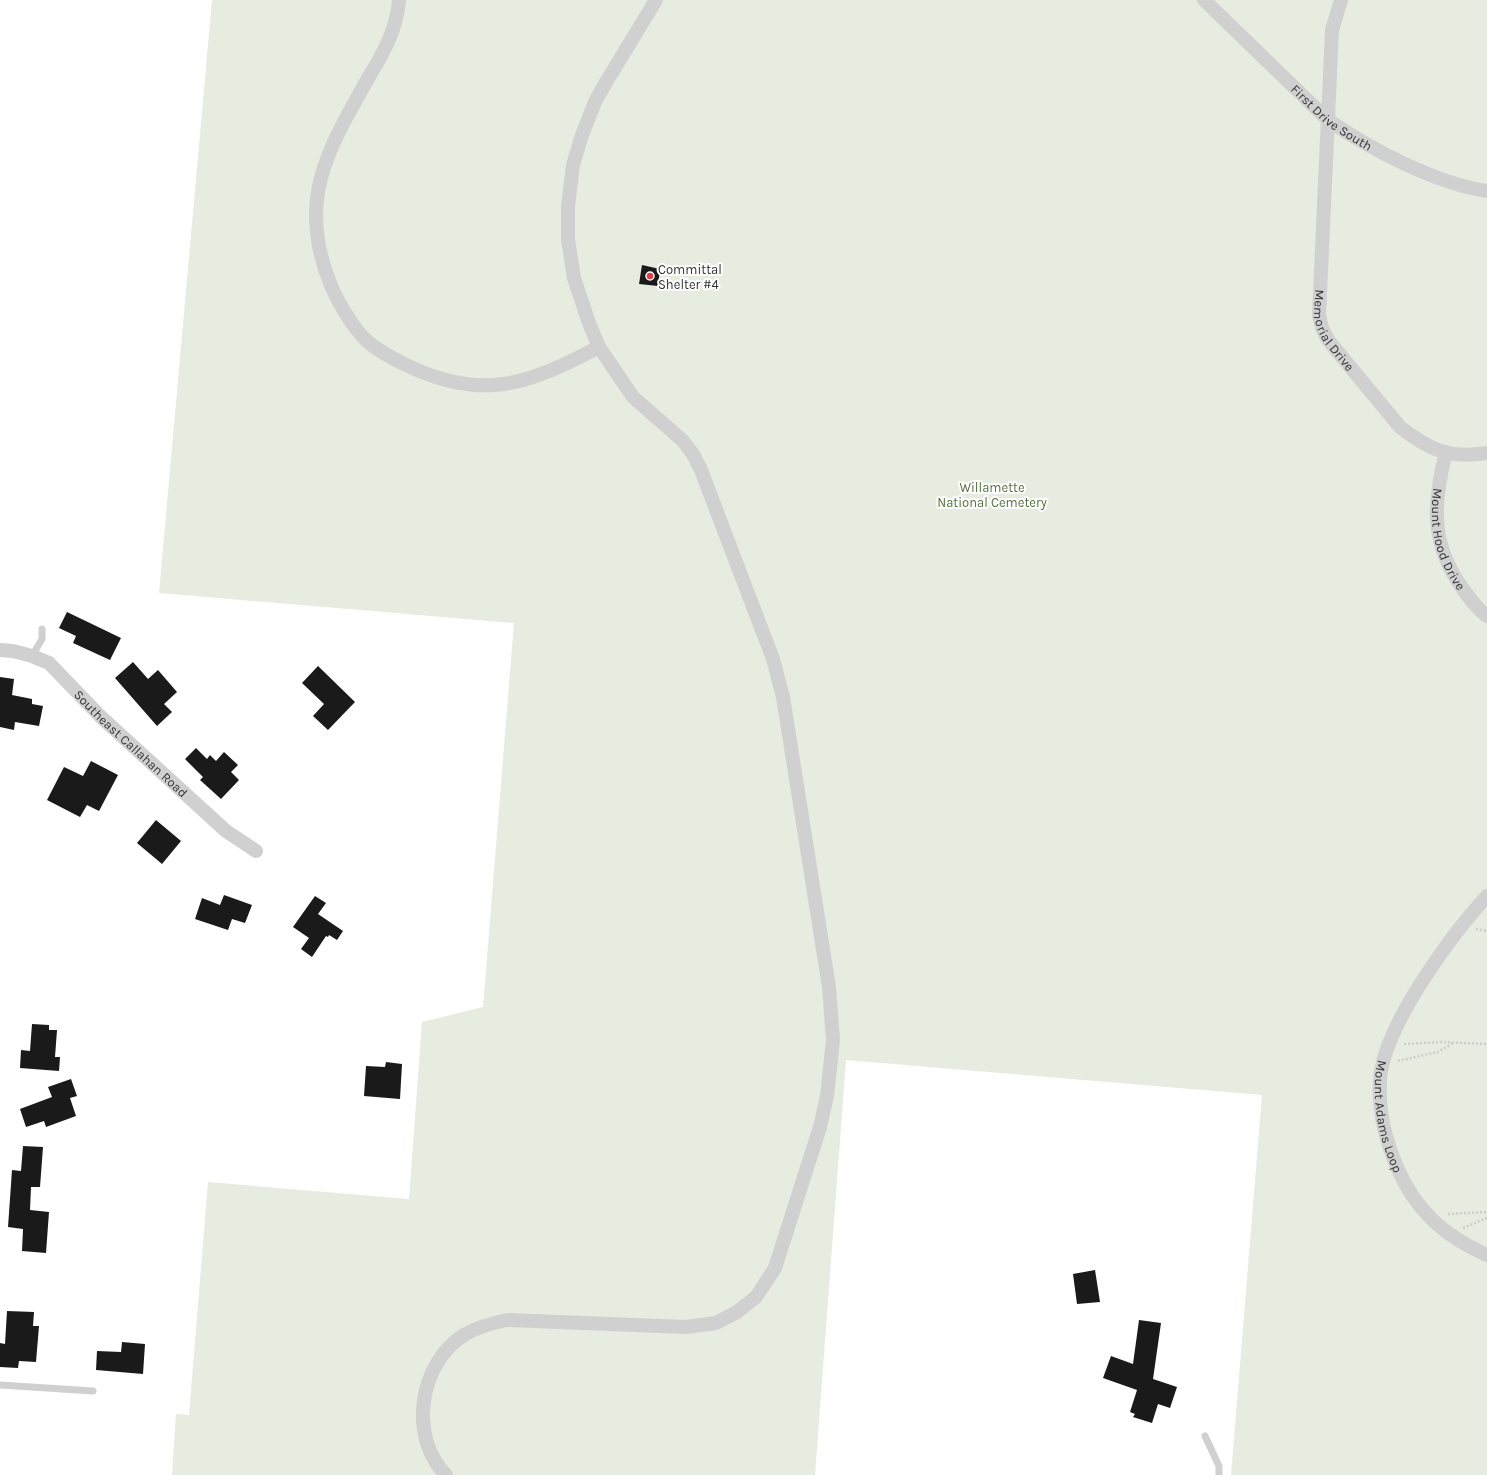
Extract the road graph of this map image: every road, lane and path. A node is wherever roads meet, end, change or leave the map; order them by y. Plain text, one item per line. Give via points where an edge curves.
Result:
1 (399, 0) edge
2 (656, 0) edge
3 (1204, 0) edge
4 (1341, 0) edge
5 (1328, 120) junction
6 (1487, 192) edge
7 (599, 347) junction
8 (1446, 452) junction
9 (1487, 453) edge
10 (1487, 616) edge
11 (42, 629) dead end
12 (0, 650) edge
13 (32, 656) junction
14 (256, 851) dead end
15 (1487, 896) edge
16 (1453, 1042) junction
17 (1487, 1044) edge
18 (1388, 1045) junction
19 (1383, 1063) junction
20 (1487, 1212) edge
21 (1430, 1218) junction
22 (1487, 1218) edge
23 (1448, 1234) junction
24 (1487, 1255) edge
25 (0, 1385) edge
26 (93, 1391) dead end
27 (1205, 1436) dead end
28 (446, 1475) edge
29 (1219, 1475) edge

1 - 7 street via 394,27 385,50 336,136 325,160 318,185 315,212 317,238 322,265 333,292 367,341 428,376 456,383 486,386 519,382 557,370
2 - 7 street via 595,102 573,165 568,206 568,239 574,278
3 - 5 street, First Drive South
4 - 5 street, Memorial Drive via 1332,30
5 - 6 street, First Drive South via 1347,133 1416,169 1465,188
5 - 8 street, Memorial Drive via 1319,315 1322,328 1328,340 1400,427 1429,448
7 - 28 street via 633,397 682,440 693,454 773,659 783,697 829,987 833,1040 831,1066 820,1127 780,1257 756,1297 726,1318 716,1323 701,1325 521,1320 492,1323 463,1336 450,1347 433,1370 422,1406 426,1440 433,1458
8 - 9 street, Memorial Drive via 1456,456
8 - 10 street, Mount Hood Drive via 1438,489 1436,514 1441,547 1458,583 1471,601
11 - 13 lane via 42,639
12 - 13 street, Southeast Callahan Road
13 - 14 street, Southeast Callahan Road via 49,663 101,716 226,831
15 - 18 street, Mount Adams Loop via 1447,946 1419,987
16 - 17 path
16 - 18 path
16 - 19 path via 1438,1052
18 - 19 street, Mount Adams Loop
19 - 21 street, Mount Adams Loop via 1379,1100 1383,1128 1404,1184
20 - 21 path
21 - 23 street, Mount Adams Loop
22 - 23 path
23 - 24 street, Mount Adams Loop via 1466,1246
25 - 26 lane
27 - 29 lane via 1219,1466

